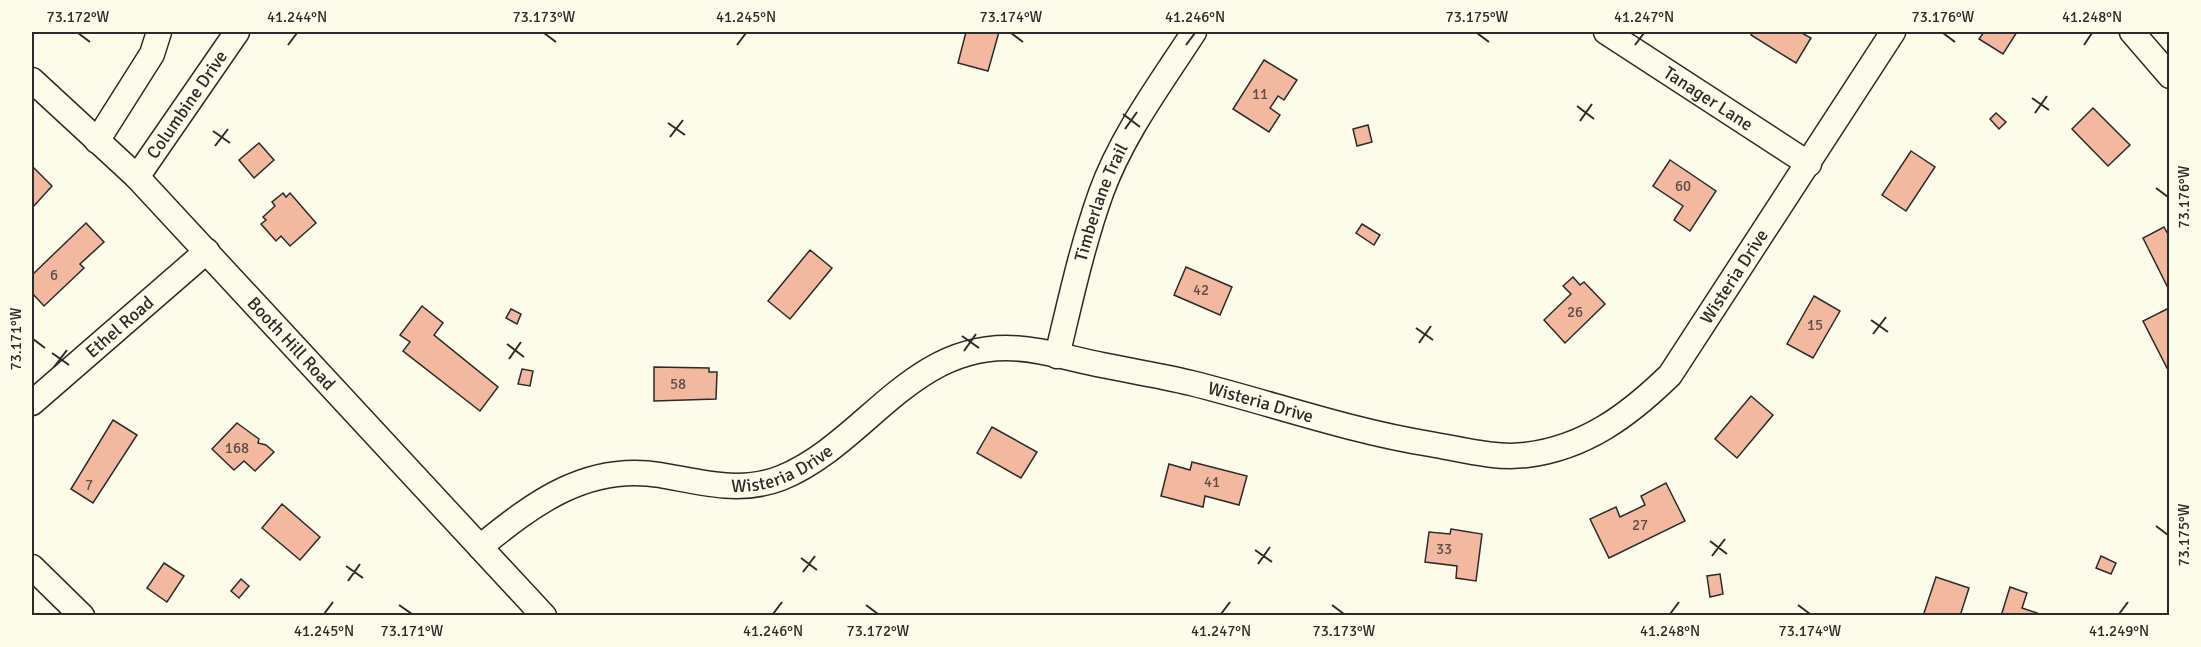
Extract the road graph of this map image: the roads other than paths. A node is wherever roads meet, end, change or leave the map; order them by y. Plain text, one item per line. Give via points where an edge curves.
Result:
1 (159, 32) edge
2 (237, 32) edge
3 (1194, 32) edge
4 (1606, 32) edge
5 (1893, 32) edge
6 (2132, 32) edge
7 (2169, 76) edge
8 (32, 80) edge
9 (98, 141) junction
10 (1809, 164) junction
11 (137, 177) junction
12 (207, 251) junction
13 (1057, 356) junction
14 (32, 403) edge
15 (480, 547) junction
16 (32, 567) edge
17 (82, 615) edge
18 (544, 615) edge

1 - 9 street via 152,54
2 - 11 street, Columbine Drive
3 - 13 street, Timberlane Trail via 1126,140 1102,192
4 - 10 street, Tanager Lane
5 - 10 street, Wisteria Drive
6 - 7 street
8 - 9 street, Booth Hill Road
9 - 11 street, Booth Hill Road
10 - 13 street, Wisteria Drive via 1670,375 1604,431 1566,446 1525,455 1392,438 1190,382
11 - 12 street, Booth Hill Road
12 - 14 street, Ethel Road
12 - 15 street, Booth Hill Road
13 - 15 street, Wisteria Drive via 1010,348 975,350 933,366 878,407 822,457 780,478 746,486 710,486 658,475 607,474 573,483 536,504
15 - 18 street, Booth Hill Road
16 - 17 street

